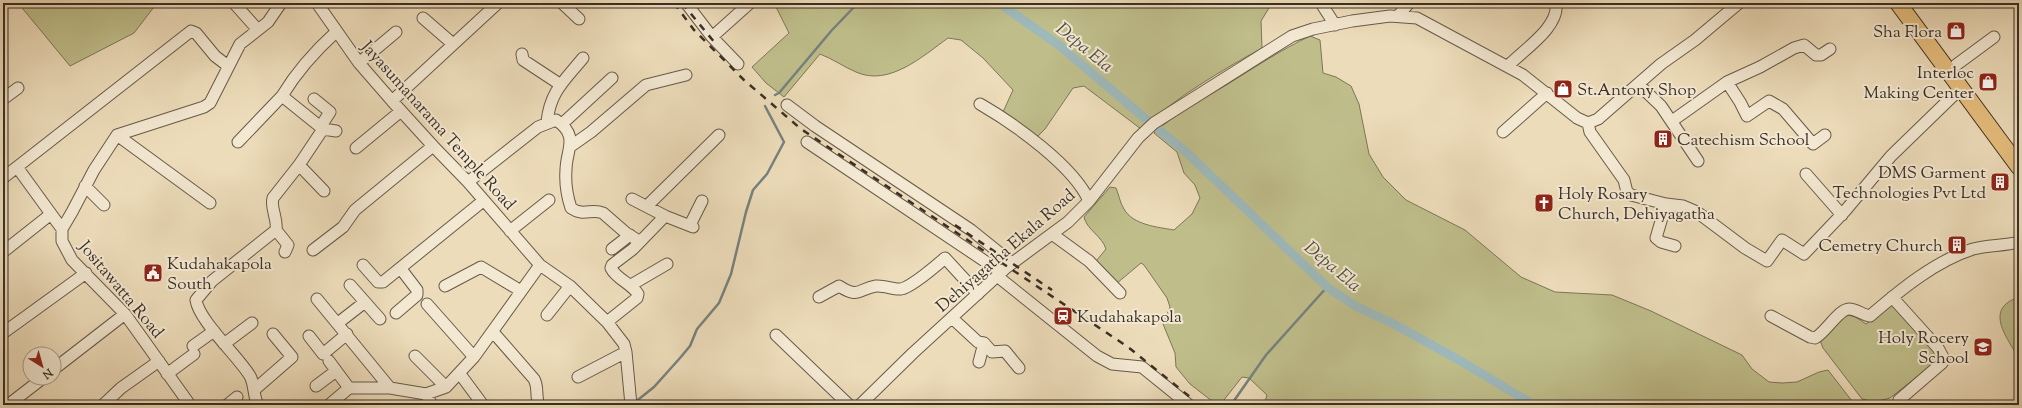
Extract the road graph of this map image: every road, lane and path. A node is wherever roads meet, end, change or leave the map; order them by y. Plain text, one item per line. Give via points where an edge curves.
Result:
1 (234, 3) edge
2 (281, 3) edge
3 (317, 3) edge
4 (498, 3) edge
5 (562, 3) edge
6 (686, 3) edge
7 (750, 3) edge
8 (1321, 3) edge
9 (1409, 3) edge
10 (1556, 3) edge
11 (1739, 3) edge
12 (1898, 3) edge
13 (1909, 3) edge
14 (1398, 16) junction
15 (423, 18) dead end
16 (579, 19) dead end
17 (1335, 25) junction
18 (258, 30) junction
19 (336, 32) junction
20 (396, 32) dead end
21 (712, 36) junction
22 (1994, 37) dead end
23 (453, 44) junction
24 (1830, 49) dead end
25 (522, 54) dead end
26 (583, 58) dead end
27 (359, 63) junction
28 (738, 64) dead end
29 (1956, 65) junction
30 (228, 66) junction
31 (1508, 66) junction
32 (686, 75) dead end
33 (612, 78) dead end
34 (1727, 82) junction
35 (1638, 84) junction
36 (560, 85) junction
37 (18, 88) dead end
38 (1960, 89) junction
39 (1547, 93) junction
40 (282, 96) junction
41 (314, 99) dead end
42 (3, 100) edge
43 (392, 101) junction
44 (980, 104) dead end
45 (788, 105) dead end
46 (401, 111) junction
47 (1672, 121) junction
48 (547, 122) junction
49 (1588, 123) junction
50 (562, 124) junction
51 (322, 128) junction
52 (336, 131) dead end
53 (1503, 132) dead end
54 (116, 135) junction
55 (719, 135) dead end
56 (1825, 135) dead end
57 (238, 142) dead end
58 (807, 142) dead end
59 (433, 146) junction
60 (571, 146) junction
61 (356, 148) dead end
62 (2019, 152) edge
63 (1698, 161) dead end
64 (299, 165) junction
65 (17, 167) junction
66 (2019, 167) edge
67 (1806, 174) dead end
68 (3, 178) edge
69 (468, 182) junction
70 (85, 186) junction
71 (324, 191) dead end
72 (632, 199) dead end
73 (549, 200) dead end
74 (483, 201) junction
75 (702, 201) dead end
76 (1089, 201) junction
77 (210, 203) dead end
78 (1666, 204) junction
79 (104, 205) dead end
80 (647, 206) junction
81 (51, 214) junction
82 (1842, 215) junction
83 (665, 216) junction
84 (62, 229) junction
85 (276, 230) junction
86 (510, 231) junction
87 (1052, 234) junction
88 (635, 238) junction
89 (2019, 242) edge
90 (1675, 246) dead end
91 (612, 249) dead end
92 (313, 250) dead end
93 (3, 252) edge
94 (285, 252) dead end
95 (1012, 263) junction
96 (667, 264) dead end
97 (363, 265) dead end
98 (540, 266) junction
99 (401, 269) junction
100 (86, 273) junction
101 (999, 274) junction
102 (350, 285) dead end
103 (631, 285) junction
104 (445, 286) dead end
105 (570, 286) junction
106 (521, 291) junction
107 (1120, 293) dead end
108 (978, 294) junction
109 (819, 297) dead end
110 (1892, 297) junction
111 (316, 299) dead end
112 (365, 302) junction
113 (427, 304) dead end
114 (396, 313) dead end
115 (125, 314) junction
116 (547, 315) dead end
117 (1770, 316) dead end
118 (952, 318) junction
119 (380, 319) dead end
120 (607, 322) junction
121 (252, 323) dead end
122 (338, 323) junction
123 (214, 330) junction
124 (493, 332) junction
125 (3, 333) edge
126 (273, 334) dead end
127 (347, 334) junction
128 (309, 336) dead end
129 (776, 336) dead end
130 (984, 343) junction
131 (224, 344) junction
132 (626, 352) junction
133 (415, 356) dead end
134 (474, 357) junction
135 (159, 361) junction
136 (329, 361) dead end
137 (979, 362) dead end
138 (62, 363) edge
139 (1019, 368) dead end
140 (336, 371) junction
141 (167, 374) junction
142 (460, 374) junction
143 (578, 377) dead end
144 (33, 386) edge
145 (316, 386) dead end
146 (446, 387) junction
147 (349, 388) junction
148 (390, 388) junction
149 (254, 390) junction
150 (426, 394) junction
151 (237, 397) dead end
152 (8, 405) edge
153 (103, 405) edge
154 (190, 405) edge
155 (227, 405) edge
156 (258, 405) edge
157 (329, 405) edge
158 (432, 405) edge
159 (483, 405) edge
160 (539, 405) edge
161 (631, 405) edge
162 (849, 405) edge
163 (860, 405) edge
164 (1189, 405) edge
165 (1901, 405) edge

1 - 18 street
2 - 18 street via 268,22
3 - 19 street, Jayasumanarama Temple Road
4 - 23 street
5 - 16 street
6 - 21 street
7 - 21 street
8 - 17 street
9 - 14 street
10 - 31 street via 1557,11 1546,30
11 - 35 street
12 - 38 highway
13 - 29 highway
14 - 17 street, Dehiyagatha Ekala Road
14 - 31 street, Dehiyagatha Ekala Road via 1417,18
15 - 23 street
17 - 76 street, Dehiyagatha Ekala Road via 1292,36 1154,123 1138,138
18 - 30 street via 240,44
19 - 27 street, Jayasumanarama Temple Road
19 - 40 street via 294,76
20 - 27 street
21 - 28 street
22 - 29 street
23 - 43 street
24 - 34 street via 1816,55 1804,45 1794,48
25 - 36 street via 523,60
26 - 36 street
27 - 43 street, Jayasumanarama Temple Road
29 - 62 highway
30 - 54 street via 210,103 204,107
30 - 65 street via 191,31
31 - 39 street, Dehiyagatha Ekala Road
32 - 60 street via 646,85
33 - 50 street
34 - 47 street
34 - 56 street via 1747,116 1769,101 1783,109 1813,144
35 - 47 street via 1661,106
35 - 49 street via 1598,119
36 - 48 street via 548,106
37 - 42 street
38 - 66 highway
38 - 82 street via 1891,156
39 - 49 street, Dehiyagatha Ekala Road via 1577,118
39 - 53 street
40 - 51 street
40 - 57 street
41 - 51 street via 330,112
43 - 46 street, Jayasumanarama Temple Road
44 - 76 street via 999,115 1053,157 1085,191
45 - 95 street via 815,126 971,230
46 - 59 street, Jayasumanarama Temple Road
46 - 61 street
47 - 63 street
48 - 50 street via 556,120
48 - 69 street
49 - 78 street via 1590,132 1624,180 1627,192
50 - 60 street via 568,133
51 - 52 street
51 - 64 street
54 - 70 street, Jositawatta Road
54 - 77 street
55 - 80 street
58 - 101 street
59 - 69 street, Jayasumanarama Temple Road
59 - 92 street via 355,210 343,227
60 - 88 street via 566,168 571,208 581,213 599,211
64 - 71 street
64 - 85 street via 273,198
65 - 68 street
65 - 81 street
67 - 82 street
69 - 74 street, Jayasumanarama Temple Road
70 - 79 street
70 - 84 street, Jositawatta Road
72 - 80 street
73 - 86 street
74 - 86 street, Jayasumanarama Temple Road
74 - 99 street
75 - 83 street via 692,226
76 - 87 street, Dehiyagatha Ekala Road
78 - 82 street via 1683,206 1697,212 1767,261 1782,240 1804,254
78 - 90 street via 1656,238
80 - 83 street
81 - 84 street
81 - 93 street
83 - 88 street
84 - 100 street, Jositawatta Road via 62,241 72,260
85 - 94 street via 288,245
85 - 123 street via 212,281 196,300 197,306
86 - 98 street, Jayasumanarama Temple Road
87 - 95 street, Dehiyagatha Ekala Road
87 - 107 street via 1089,261
88 - 91 street
88 - 103 street via 611,268
89 - 110 street via 1981,247 1966,252 1939,265
95 - 101 street, Dehiyagatha Ekala Road
96 - 103 street
97 - 99 street via 378,282 383,282
98 - 105 street
98 - 106 street
99 - 114 street via 417,290 417,295
100 - 115 street, Jositawatta Road
100 - 125 street
101 - 108 street, Dehiyagatha Ekala Road
101 - 164 street via 1097,356 1112,364 1142,367
102 - 112 street
103 - 120 street via 638,298
104 - 106 street via 481,267
105 - 116 street
105 - 120 street
106 - 124 street
108 - 109 street via 945,258 902,289 876,286 861,292 848,292 839,286
108 - 118 street, Dehiyagatha Ekala Road
110 - 117 street via 1870,316 1851,310 1843,311 1815,338
110 - 165 street via 1938,348 1944,360 1899,400
111 - 122 street
112 - 119 street
112 - 122 street
113 - 134 street
115 - 135 street, Jositawatta Road
115 - 138 street
118 - 130 street via 978,342
118 - 163 street, Dehiyagatha Ekala Road
120 - 132 street via 624,344
121 - 131 street
122 - 127 street
123 - 131 street
123 - 141 street
124 - 134 street
124 - 160 street via 538,385 536,395
126 - 149 street via 292,357
127 - 128 street via 323,354
127 - 148 street
129 - 162 street
130 - 137 street
130 - 139 street via 992,352 1005,351
131 - 149 street via 250,376
132 - 143 street
132 - 161 street
133 - 146 street
134 - 142 street
135 - 141 street, Jositawatta Road
135 - 153 street via 121,388
136 - 140 street
140 - 145 street
140 - 147 street
141 - 154 street, Jositawatta Road
142 - 146 street
142 - 159 street
144 - 152 street
146 - 150 street
147 - 148 street
147 - 157 street
148 - 150 street
149 - 156 street
150 - 158 street
151 - 155 street

